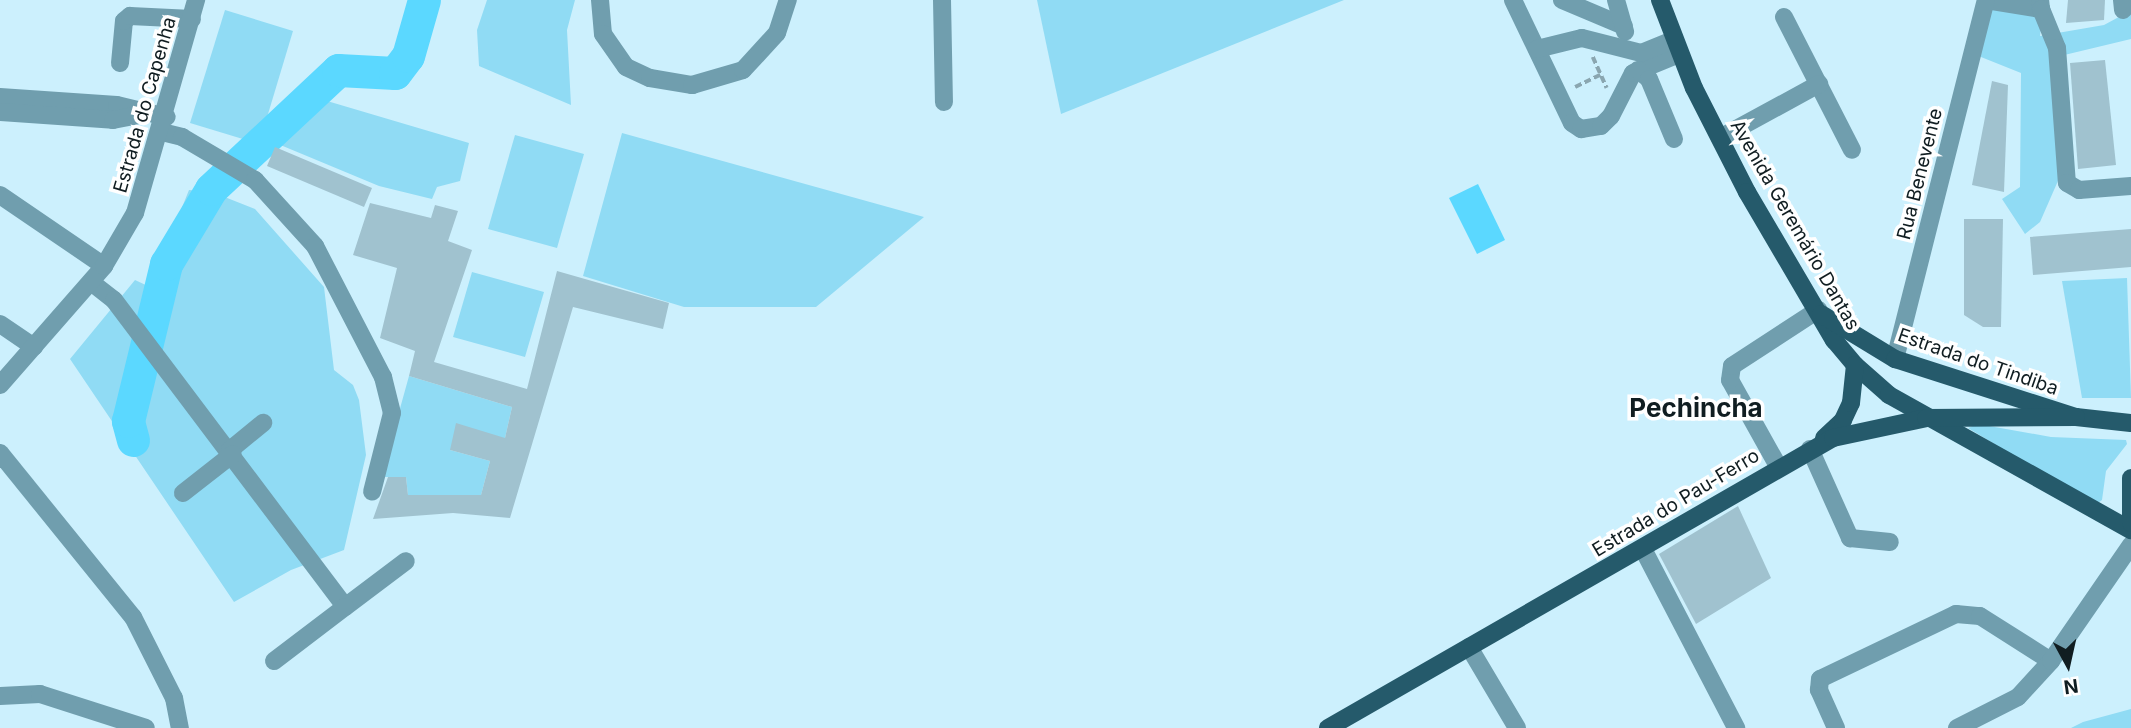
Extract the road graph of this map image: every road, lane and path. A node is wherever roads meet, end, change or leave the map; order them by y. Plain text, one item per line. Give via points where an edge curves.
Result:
1 (196, 0) edge
2 (600, 0) edge
3 (788, 0) edge
4 (942, 0) edge
5 (1513, 0) edge
6 (1562, 0) edge
7 (1616, 0) edge
8 (1660, 0) edge
9 (1986, 0) edge
10 (2040, 4) edge
11 (1784, 17) dead end
12 (192, 19) junction
13 (1624, 26) junction
14 (1587, 45) dead end
15 (1677, 47) junction
16 (1537, 49) junction
17 (1639, 60) junction
18 (120, 63) dead end
19 (1600, 75) junction
20 (1819, 84) junction
21 (1575, 87) dead end
22 (1609, 94) dead end
23 (0, 97) edge
24 (944, 103) dead end
25 (0, 112) edge
26 (144, 114) junction
27 (165, 125) junction
28 (1720, 138) junction
29 (1674, 139) dead end
30 (1852, 150) dead end
31 (2131, 186) edge
32 (0, 195) edge
33 (104, 266) junction
34 (91, 282) junction
35 (1820, 312) junction
36 (0, 324) edge
37 (34, 347) junction
38 (1895, 359) junction
39 (1855, 365) junction
40 (0, 385) edge
41 (2076, 417) junction
42 (1926, 418) junction
43 (263, 423) dead end
44 (2131, 424) edge
45 (1814, 447) junction
46 (232, 452) junction
47 (0, 453) edge
48 (1778, 466) junction
49 (2131, 478) edge
50 (372, 492) dead end
51 (183, 493) dead end
52 (2131, 523) edge
53 (2131, 530) edge
54 (1890, 542) dead end
55 (2131, 545) edge
56 (1643, 549) junction
57 (406, 561) dead end
58 (345, 607) junction
59 (1469, 647) junction
60 (274, 661) dead end
61 (2051, 661) junction
62 (0, 696) edge
63 (146, 728) edge
64 (180, 728) edge
65 (1328, 728) edge
66 (1517, 728) edge
67 (1736, 728) edge
68 (1836, 728) edge
69 (1957, 728) edge

1 - 12 street, Estrada do Capenha
2 - 3 street via 603,34 626,67 650,78 692,85 743,70 777,33
4 - 24 street
5 - 16 street
6 - 13 street
7 - 13 street
8 - 15 main road, Avenida Geremário Dantas
9 - 10 street
9 - 38 street, Rua Benevente
10 - 31 street via 2057,48 2067,183 2079,190
11 - 20 street
12 - 18 street via 130,16 124,21
12 - 27 street, Estrada do Capenha
13 - 17 street
14 - 19 path
15 - 17 street
15 - 28 main road, Avenida Geremário Dantas
16 - 17 street via 1582,38
16 - 17 street via 1572,123 1581,129 1601,126 1611,116
17 - 29 street
19 - 21 path
19 - 22 path
20 - 28 street
20 - 30 street
23 - 26 street via 114,105
25 - 26 street via 116,121
26 - 27 street
27 - 33 street, Estrada do Capenha via 135,213
27 - 50 street via 256,180 315,246 383,377 391,413 387,447
28 - 35 main road, Avenida Geremário Dantas
32 - 33 street
33 - 34 street, Estrada do Capenha
34 - 37 street, Estrada do Capenha
34 - 46 street via 114,300
35 - 38 main road, Estrada do Tindiba
35 - 39 main road, Avenida Geremário Dantas
35 - 48 street via 1731,366 1730,380
36 - 37 street
37 - 40 street, Estrada do Capenha
38 - 41 main road, Estrada do Tindiba
39 - 42 main road, Avenida Geremário Dantas
39 - 45 main road via 1856,388 1843,420
41 - 42 main road, Estrada do Pau-Ferro
41 - 44 main road, Estrada do Tindiba
42 - 45 main road, Estrada do Pau-Ferro via 1870,425
42 - 53 main road, Avenida Geremário Dantas
43 - 46 street
45 - 48 main road, Estrada do Pau-Ferro
45 - 54 street via 1850,538
46 - 51 street
46 - 58 street
47 - 64 street via 133,617 164,676
48 - 56 main road, Estrada do Pau-Ferro
49 - 52 main road
55 - 61 street
56 - 59 main road, Estrada do Pau-Ferro
56 - 67 street
57 - 58 street
58 - 60 street
59 - 65 main road, Estrada do Pau-Ferro
59 - 66 street
61 - 68 street via 1980,616 1956,614 1821,679 1819,690
61 - 69 street via 2014,701
62 - 63 street via 40,694

